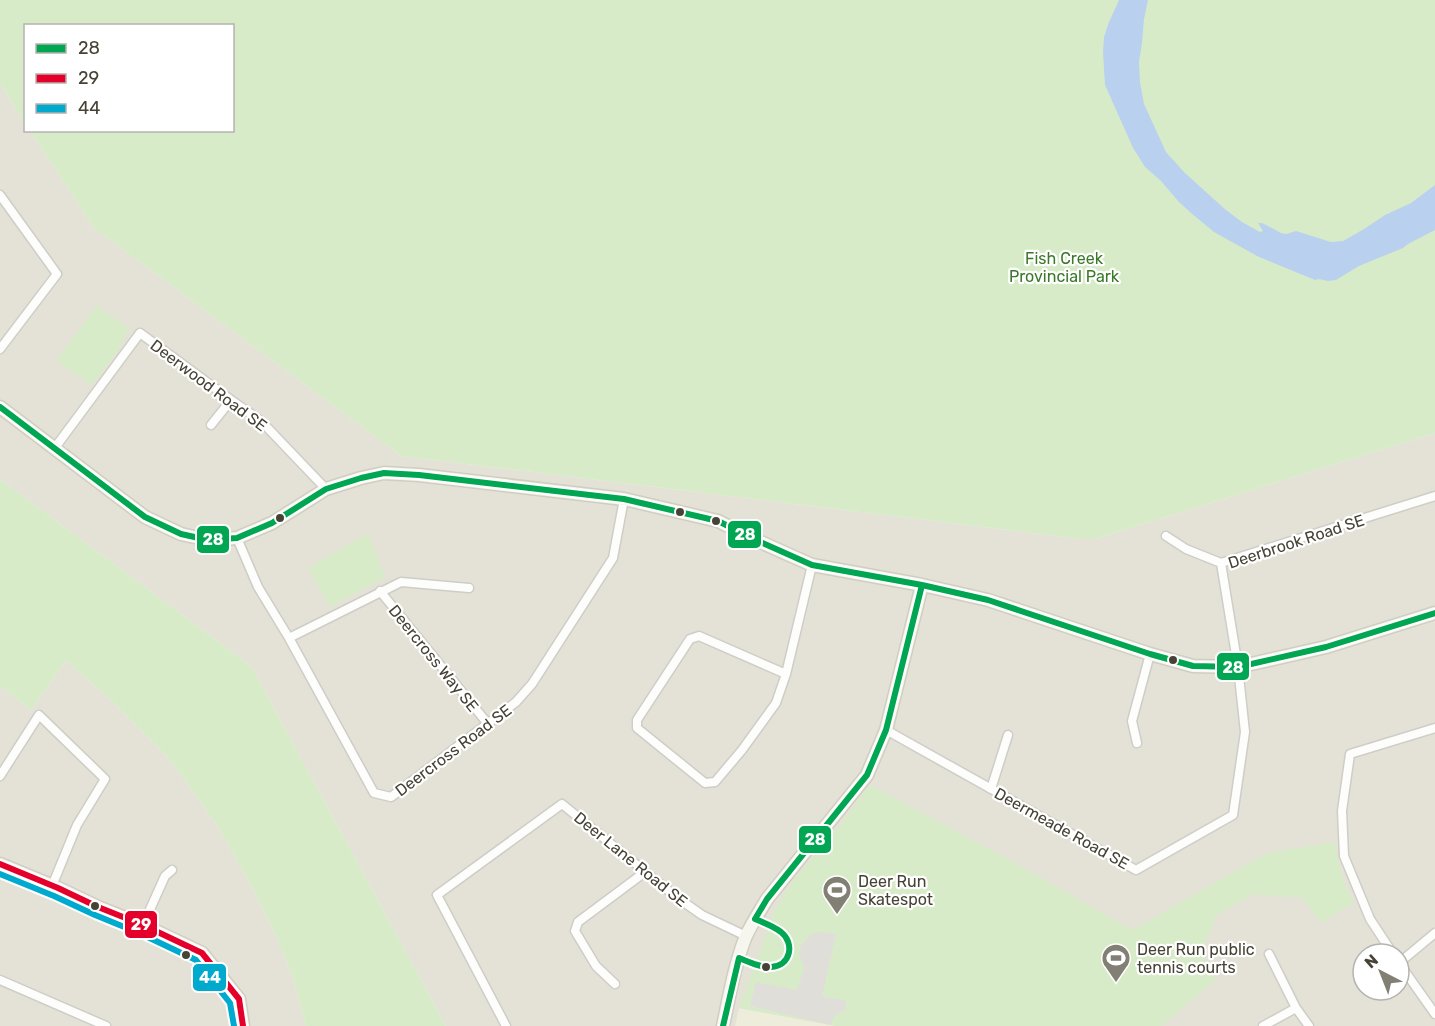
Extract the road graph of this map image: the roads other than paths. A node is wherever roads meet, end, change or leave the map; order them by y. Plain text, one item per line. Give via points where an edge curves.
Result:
1 (0, 195) edge
2 (0, 349) edge
3 (231, 400) junction
4 (0, 407) edge
5 (212, 425) dead end
6 (54, 449) junction
7 (326, 489) junction
8 (1435, 496) edge
9 (624, 499) junction
10 (1166, 536) dead end
11 (237, 537) junction
12 (1221, 563) junction
13 (812, 565) junction
14 (922, 585) junction
15 (469, 588) dead end
16 (380, 591) junction
17 (1435, 613) edge
18 (288, 638) junction
19 (1150, 654) junction
20 (1238, 667) junction
21 (786, 674) junction
22 (488, 724) junction
23 (1435, 728) edge
24 (886, 730) junction
25 (1008, 735) dead end
26 (1137, 743) dead end
27 (0, 776) edge
28 (991, 789) junction
29 (0, 864) edge
30 (172, 870) dead end
31 (645, 872) junction
32 (52, 886) junction
33 (143, 925) junction
34 (1435, 933) edge
35 (746, 936) junction
36 (1385, 942) edge
37 (1411, 953) edge
38 (1269, 954) dead end
39 (0, 980) edge
40 (1411, 980) edge
41 (615, 984) dead end
42 (1296, 1008) junction
43 (1435, 1014) edge
44 (91, 1023) edge
45 (106, 1026) edge
46 (243, 1026) edge
47 (506, 1026) edge
48 (723, 1026) edge
49 (1263, 1026) edge
50 (1309, 1026) edge

1 - 2 street via 57,274
3 - 5 street
3 - 6 street, Deerwood Road SE via 140,333
3 - 7 street, Deerwood Road SE via 261,420
4 - 6 street
6 - 11 street via 145,517 181,534 208,540
7 - 9 street via 384,473
7 - 11 street via 272,523
8 - 12 street, Deerbrook Road SE
9 - 13 street via 718,521
9 - 22 street, Deercross Road SE via 614,558 532,684
10 - 12 street
11 - 18 street, Deercross Road SE via 258,587
12 - 20 street, Deerbrook Road SE
13 - 14 street
13 - 21 street
14 - 19 street via 988,600
14 - 24 street
15 - 16 street via 401,582
16 - 18 street
16 - 22 street, Deercross Way SE
17 - 20 street via 1326,647
18 - 22 street, Deercross Road SE via 374,793 391,797
19 - 20 street via 1193,666
19 - 26 street via 1132,721
20 - 28 street, Deermeade Road SE via 1245,732 1233,815 1136,870
21 - 21 street via 776,703 715,782 705,783 638,728 636,720 690,639 699,636
23 - 36 street via 1350,754 1342,812 1344,856 1370,919
24 - 28 street, Deermeade Road SE
24 - 35 street via 867,776 767,899
25 - 28 street
27 - 32 street via 39,715 105,779 78,825
29 - 32 street
30 - 33 street via 165,876
31 - 35 street, Deer Lane Road SE via 702,915
31 - 41 street via 578,922 575,931 596,966
31 - 47 street, Deer Lane Road SE via 561,804 437,895
32 - 33 street
33 - 46 street via 202,952 238,999
34 - 37 street
35 - 48 street
38 - 42 street
39 - 44 street
40 - 43 street
42 - 49 street
42 - 50 street
44 - 45 street

